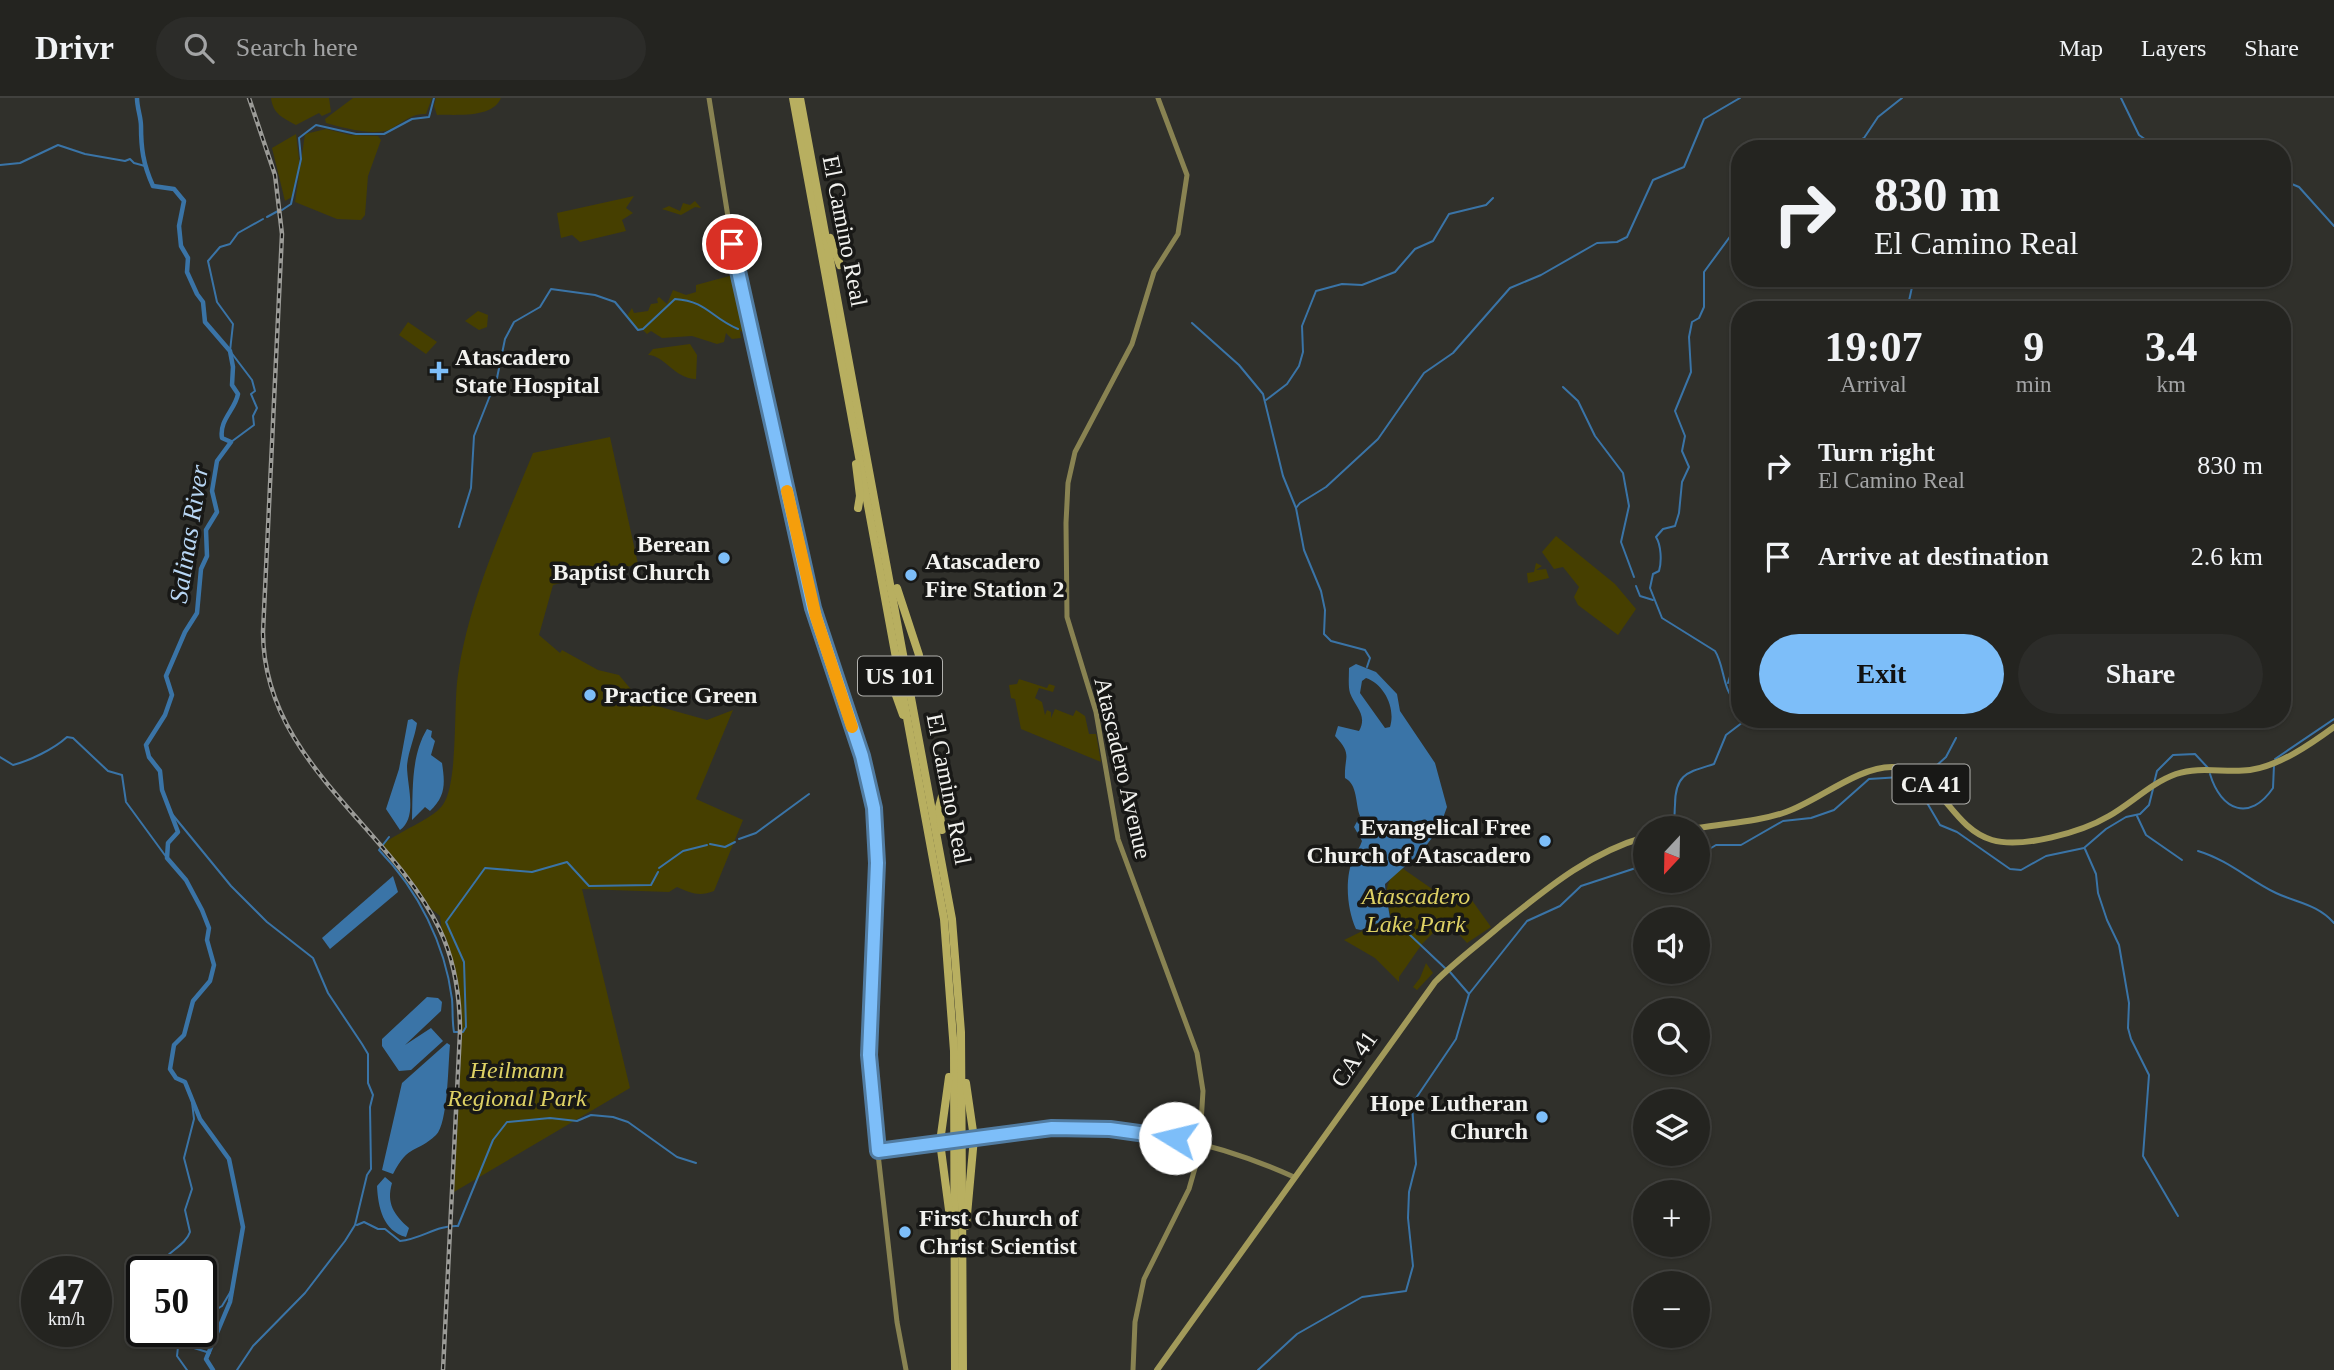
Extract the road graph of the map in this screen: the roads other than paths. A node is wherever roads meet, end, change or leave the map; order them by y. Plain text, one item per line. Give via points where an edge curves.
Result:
1 (709, 98) edge
2 (793, 98) edge
3 (800, 98) edge
4 (1158, 98) edge
5 (815, 179) junction
6 (840, 265) dead end
7 (848, 398) junction
8 (858, 508) dead end
9 (888, 565) junction
10 (919, 655) dead end
11 (884, 662) dead end
12 (2334, 727) edge
13 (918, 773) junction
14 (942, 796) dead end
15 (1710, 826) edge
16 (1633, 841) edge
17 (947, 886) junction
18 (953, 1026) junction
19 (961, 1059) junction
20 (971, 1138) junction
21 (944, 1141) junction
22 (1201, 1144) junction
23 (878, 1151) junction
24 (1294, 1177) junction
25 (954, 1259) junction
26 (961, 1278) junction
27 (906, 1370) edge
28 (955, 1370) edge
29 (963, 1370) edge
30 (1133, 1370) edge
31 (1157, 1370) edge

1 - 23 main road via 733,247 813,608 862,756 874,808 877,863 869,1055
2 - 7 highway, El Camino Real / US 101
3 - 5 highway, El Camino Real / US 101
4 - 22 main road, Atascadero Avenue via 1187,176 1179,230 1154,272 1132,344 1075,452 1067,496 1066,603 1096,712 1118,839 1196,1053 1204,1109
5 - 6 highway
5 - 9 highway, El Camino Real / US 101
7 - 8 highway
7 - 13 highway, El Camino Real / US 101
9 - 10 highway
9 - 17 highway, El Camino Real / US 101
11 - 13 highway
12 - 15 main road, CA 41 / CA 41 via 2273,763 2252,769 2201,770 2162,780 2108,816 2023,843 2005,842 1967,827 1919,775 1886,767 1783,813
13 - 18 highway, El Camino Real / US 101 via 943,909
14 - 17 highway via 939,807
16 - 24 main road, CA 41 / CA 41 via 1580,865 1455,962 1418,1001
17 - 19 highway, El Camino Real / US 101 via 958,977
18 - 21 highway
18 - 25 highway, El Camino Real / US 101
19 - 20 highway
19 - 26 highway, El Camino Real / US 101
20 - 21 main road, bridge
20 - 22 main road via 1073,1128
20 - 26 highway
21 - 23 main road
21 - 25 highway
22 - 24 main road
22 - 30 main road, Atascadero Avenue via 1189,1189 1144,1279 1135,1322
23 - 27 main road
24 - 31 main road, CA 41 / CA 41
25 - 28 highway, El Camino Real / US 101
26 - 29 highway, El Camino Real / US 101

